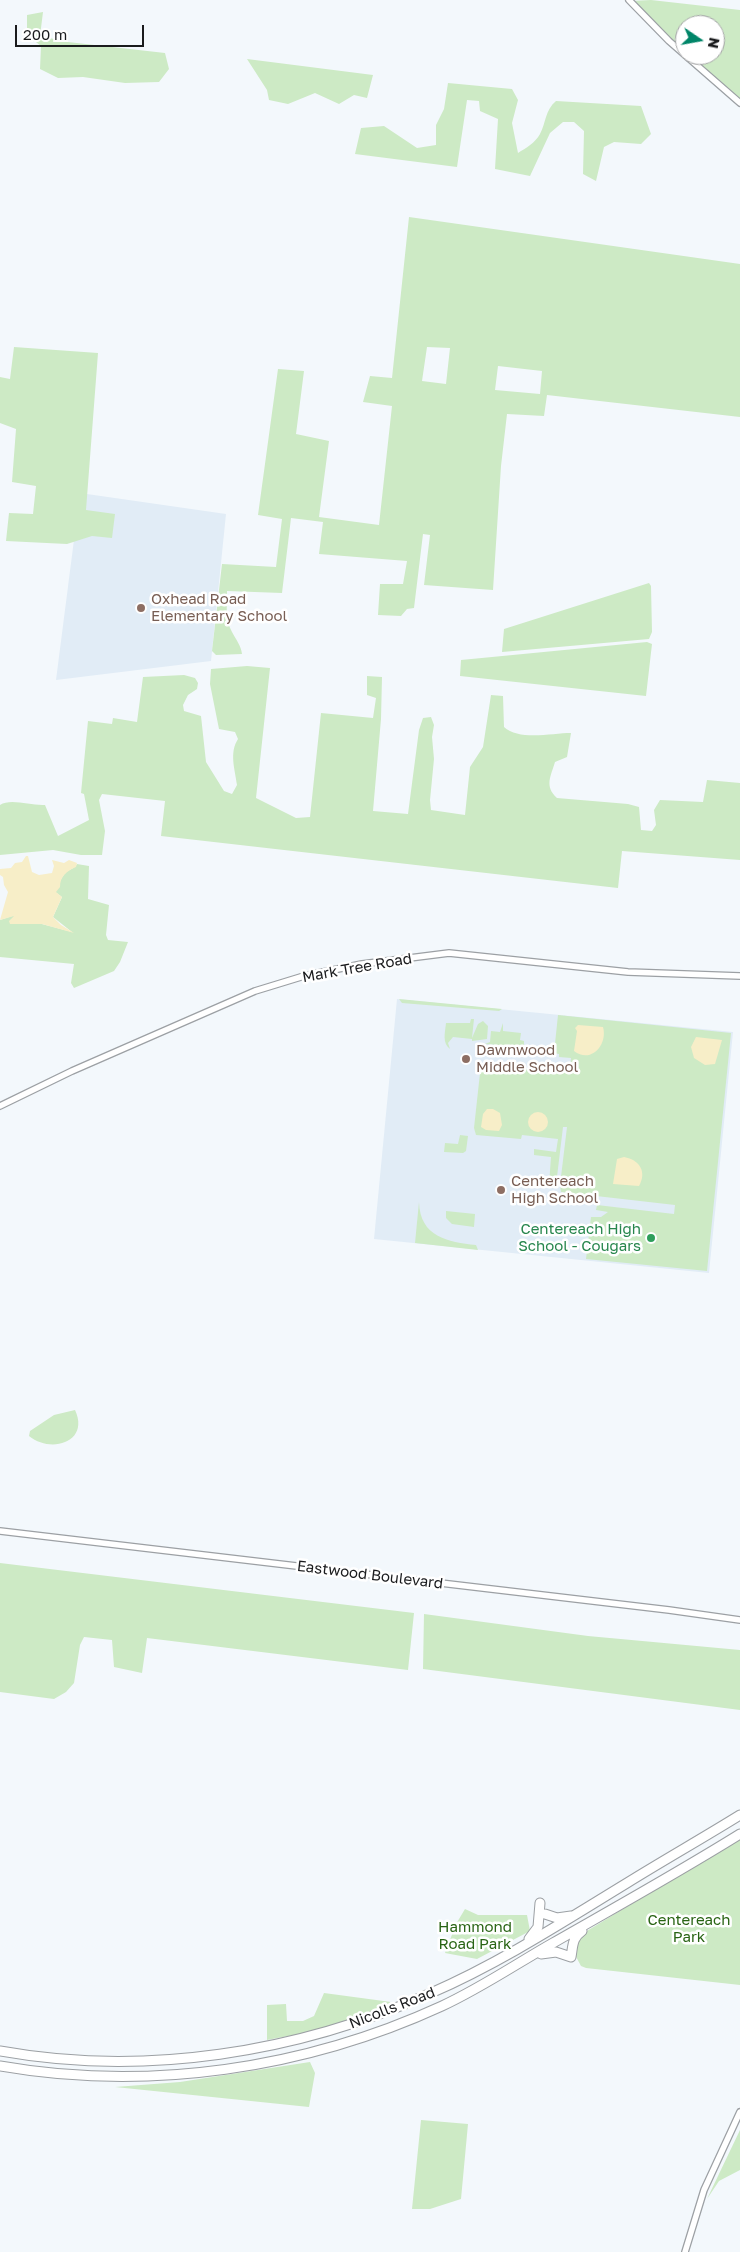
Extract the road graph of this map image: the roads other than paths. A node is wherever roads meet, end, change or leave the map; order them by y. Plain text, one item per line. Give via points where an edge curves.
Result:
1 (629, 0) edge
2 (740, 103) edge
3 (740, 976) edge
4 (0, 1106) edge
5 (0, 1531) edge
6 (740, 1620) edge
7 (740, 1815) edge
8 (740, 1834) edge
9 (540, 1903) dead end
10 (545, 1914) dead end
11 (576, 1915) junction
12 (596, 1919) junction
13 (516, 1950) junction
14 (530, 1958) junction
15 (0, 2051) edge
16 (0, 2066) edge
17 (740, 2112) edge
18 (685, 2252) edge

1 - 2 street via 669,41
3 - 4 street, Mark Tree Road via 628,972 450,953 362,964 304,976 255,991
5 - 6 street, Eastwood Boulevard
7 - 11 highway, Nicolls Road
8 - 12 highway, Nicolls Road
9 - 13 highway via 538,1927
10 - 11 highway via 557,1918
11 - 13 highway, Nicolls Road
12 - 14 highway, Nicolls Road
12 - 14 highway via 575,1938 571,1957 551,1952
13 - 15 highway, Nicolls Road via 431,1993 363,2021 258,2048 211,2056 132,2061
14 - 16 highway, Nicolls Road via 416,2017 333,2046 262,2063 208,2071 128,2076 57,2073
17 - 18 street via 704,2190

